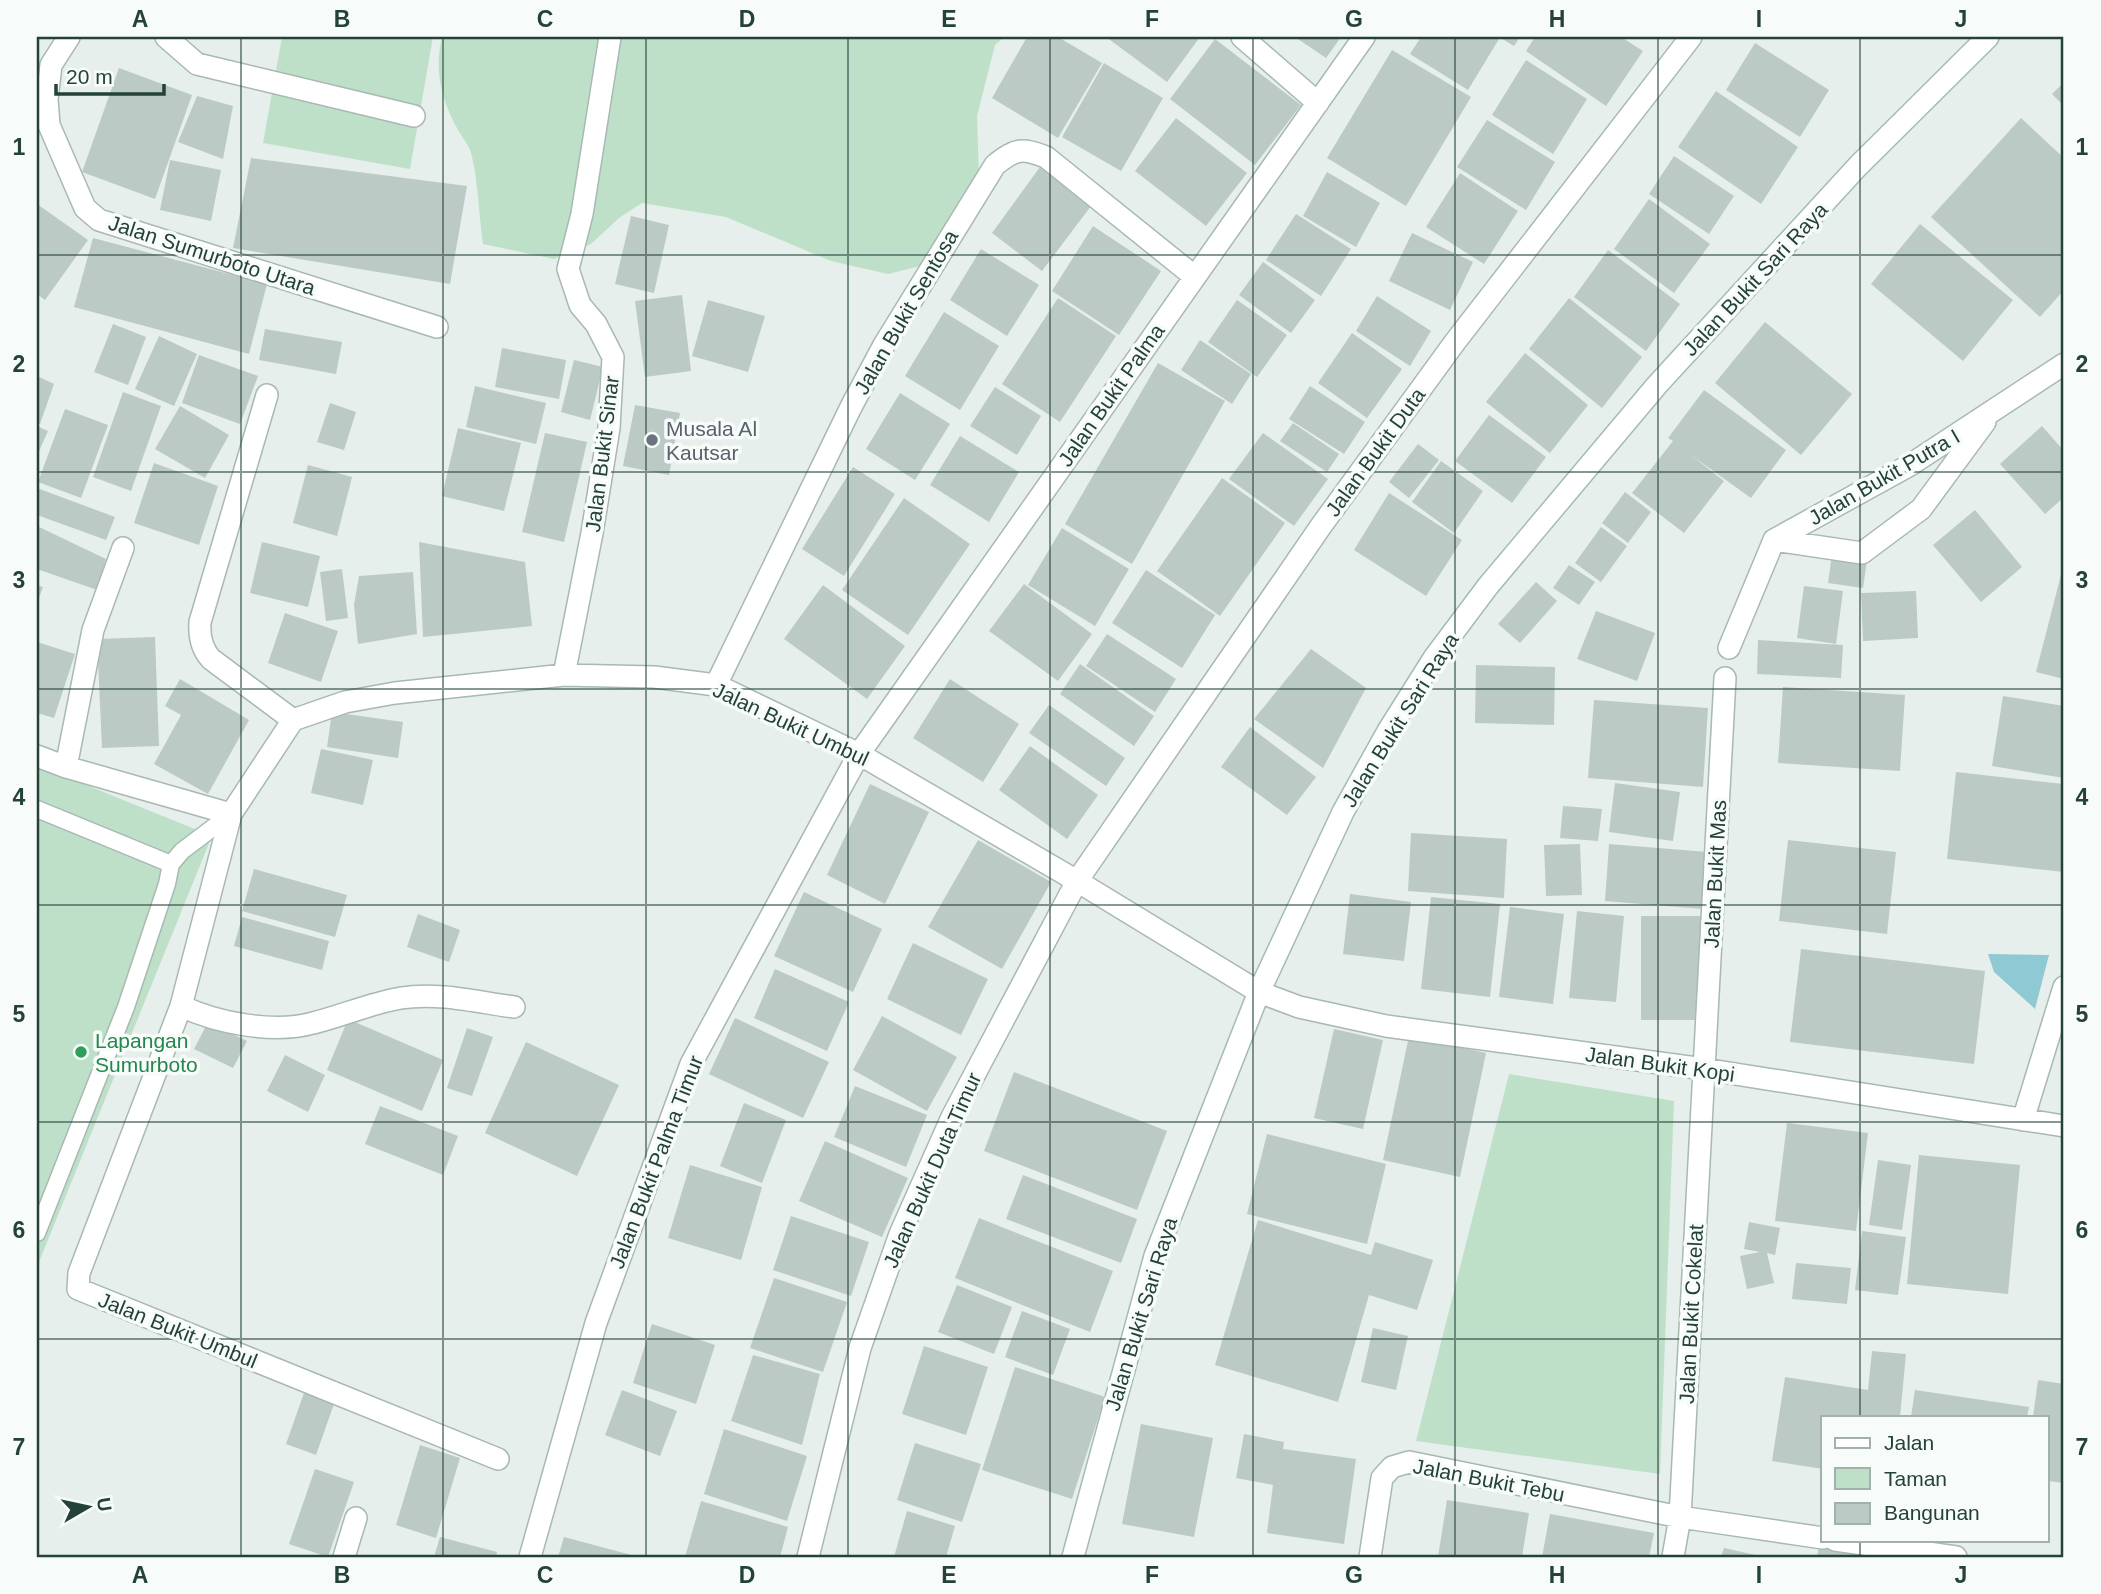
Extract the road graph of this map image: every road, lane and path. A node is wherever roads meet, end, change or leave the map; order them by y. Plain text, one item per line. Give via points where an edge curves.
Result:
1 (69, 37) edge
2 (166, 37) edge
3 (610, 37) edge
4 (1242, 37) edge
5 (1364, 37) edge
6 (1691, 37) edge
7 (1988, 37) edge
8 (1318, 103) junction
9 (414, 116) dead end
10 (1195, 277) junction
11 (437, 327) dead end
12 (2064, 364) edge
13 (267, 395) dead end
14 (1993, 412) junction
15 (1774, 540) junction
16 (123, 548) dead end
17 (1729, 648) dead end
18 (564, 675) junction
19 (1725, 678) dead end
20 (716, 685) junction
21 (293, 720) junction
22 (859, 754) junction
23 (37, 756) edge
24 (66, 767) junction
25 (37, 809) edge
26 (231, 814) junction
27 (171, 864) junction
28 (1077, 881) junction
29 (2064, 987) edge
30 (1259, 992) junction
31 (181, 1006) junction
32 (514, 1007) dead end
33 (1704, 1069) junction
34 (2023, 1120) junction
35 (2064, 1126) edge
36 (37, 1233) edge
37 (498, 1459) dead end
38 (1680, 1517) junction
39 (356, 1518) dead end
40 (1821, 1538) edge
41 (1849, 1542) edge
42 (344, 1557) edge
43 (530, 1557) edge
44 (808, 1557) edge
45 (1073, 1557) edge
46 (1370, 1557) edge
47 (1673, 1557) edge
48 (1956, 1557) edge

1 - 11 street, Jalan Sumurboto Utara via 51,65 49,125 85,208 99,219
2 - 9 street via 197,64
3 - 18 street, Jalan Bukit Sinar via 582,214 568,269 580,305 613,357 609,428
4 - 8 street
5 - 8 street, Jalan Bukit Palma
6 - 28 street, Jalan Bukit Duta via 1455,342 1345,493
7 - 30 street, Jalan Bukit Sari Raya via 1858,166 1657,385 1488,586 1434,658 1388,731 1343,812
8 - 10 street, Jalan Bukit Palma
10 - 20 street, Jalan Bukit Sentosa via 1046,157 1018,151 995,165 871,370
10 - 22 street, Jalan Bukit Palma
12 - 14 street, Jalan Bukit Putra I
13 - 21 street via 200,636 211,659
14 - 15 street, Jalan Bukit Putra I via 1910,465
14 - 15 street, Jalan Bukit Putra I via 1921,509 1862,553
15 - 17 street
16 - 24 street via 93,630
18 - 20 street, Jalan Bukit Umbul via 654,677
18 - 21 street, Jalan Bukit Umbul via 395,693 345,702
19 - 33 street, Jalan Bukit Mas
20 - 22 street, Jalan Bukit Umbul
21 - 26 street, Jalan Bukit Umbul
22 - 28 street, Jalan Bukit Umbul
22 - 43 street, Jalan Bukit Palma Timur via 691,1064 596,1323
23 - 24 street
24 - 26 street
25 - 27 lane
26 - 27 lane
26 - 31 street, Jalan Bukit Umbul
27 - 36 lane via 125,1007
28 - 30 street, Jalan Bukit Umbul
28 - 44 street, Jalan Bukit Duta Timur via 952,1117 900,1234 860,1348
29 - 34 street
30 - 33 street, Jalan Bukit Kopi via 1299,1007 1386,1026
30 - 45 street, Jalan Bukit Sari Raya via 1155,1255
31 - 32 street via 202,1016 264,1027 310,1024 402,998 435,997
31 - 37 street, Jalan Bukit Umbul via 79,1273 78,1289
33 - 34 street, Jalan Bukit Kopi
33 - 38 street, Jalan Bukit Cokelat
34 - 35 street, Jalan Bukit Kopi
38 - 40 street
38 - 46 street, Jalan Bukit Tebu via 1409,1462 1392,1468 1382,1478
38 - 47 street, Jalan Bukit Cokelat
39 - 42 street
41 - 48 street

